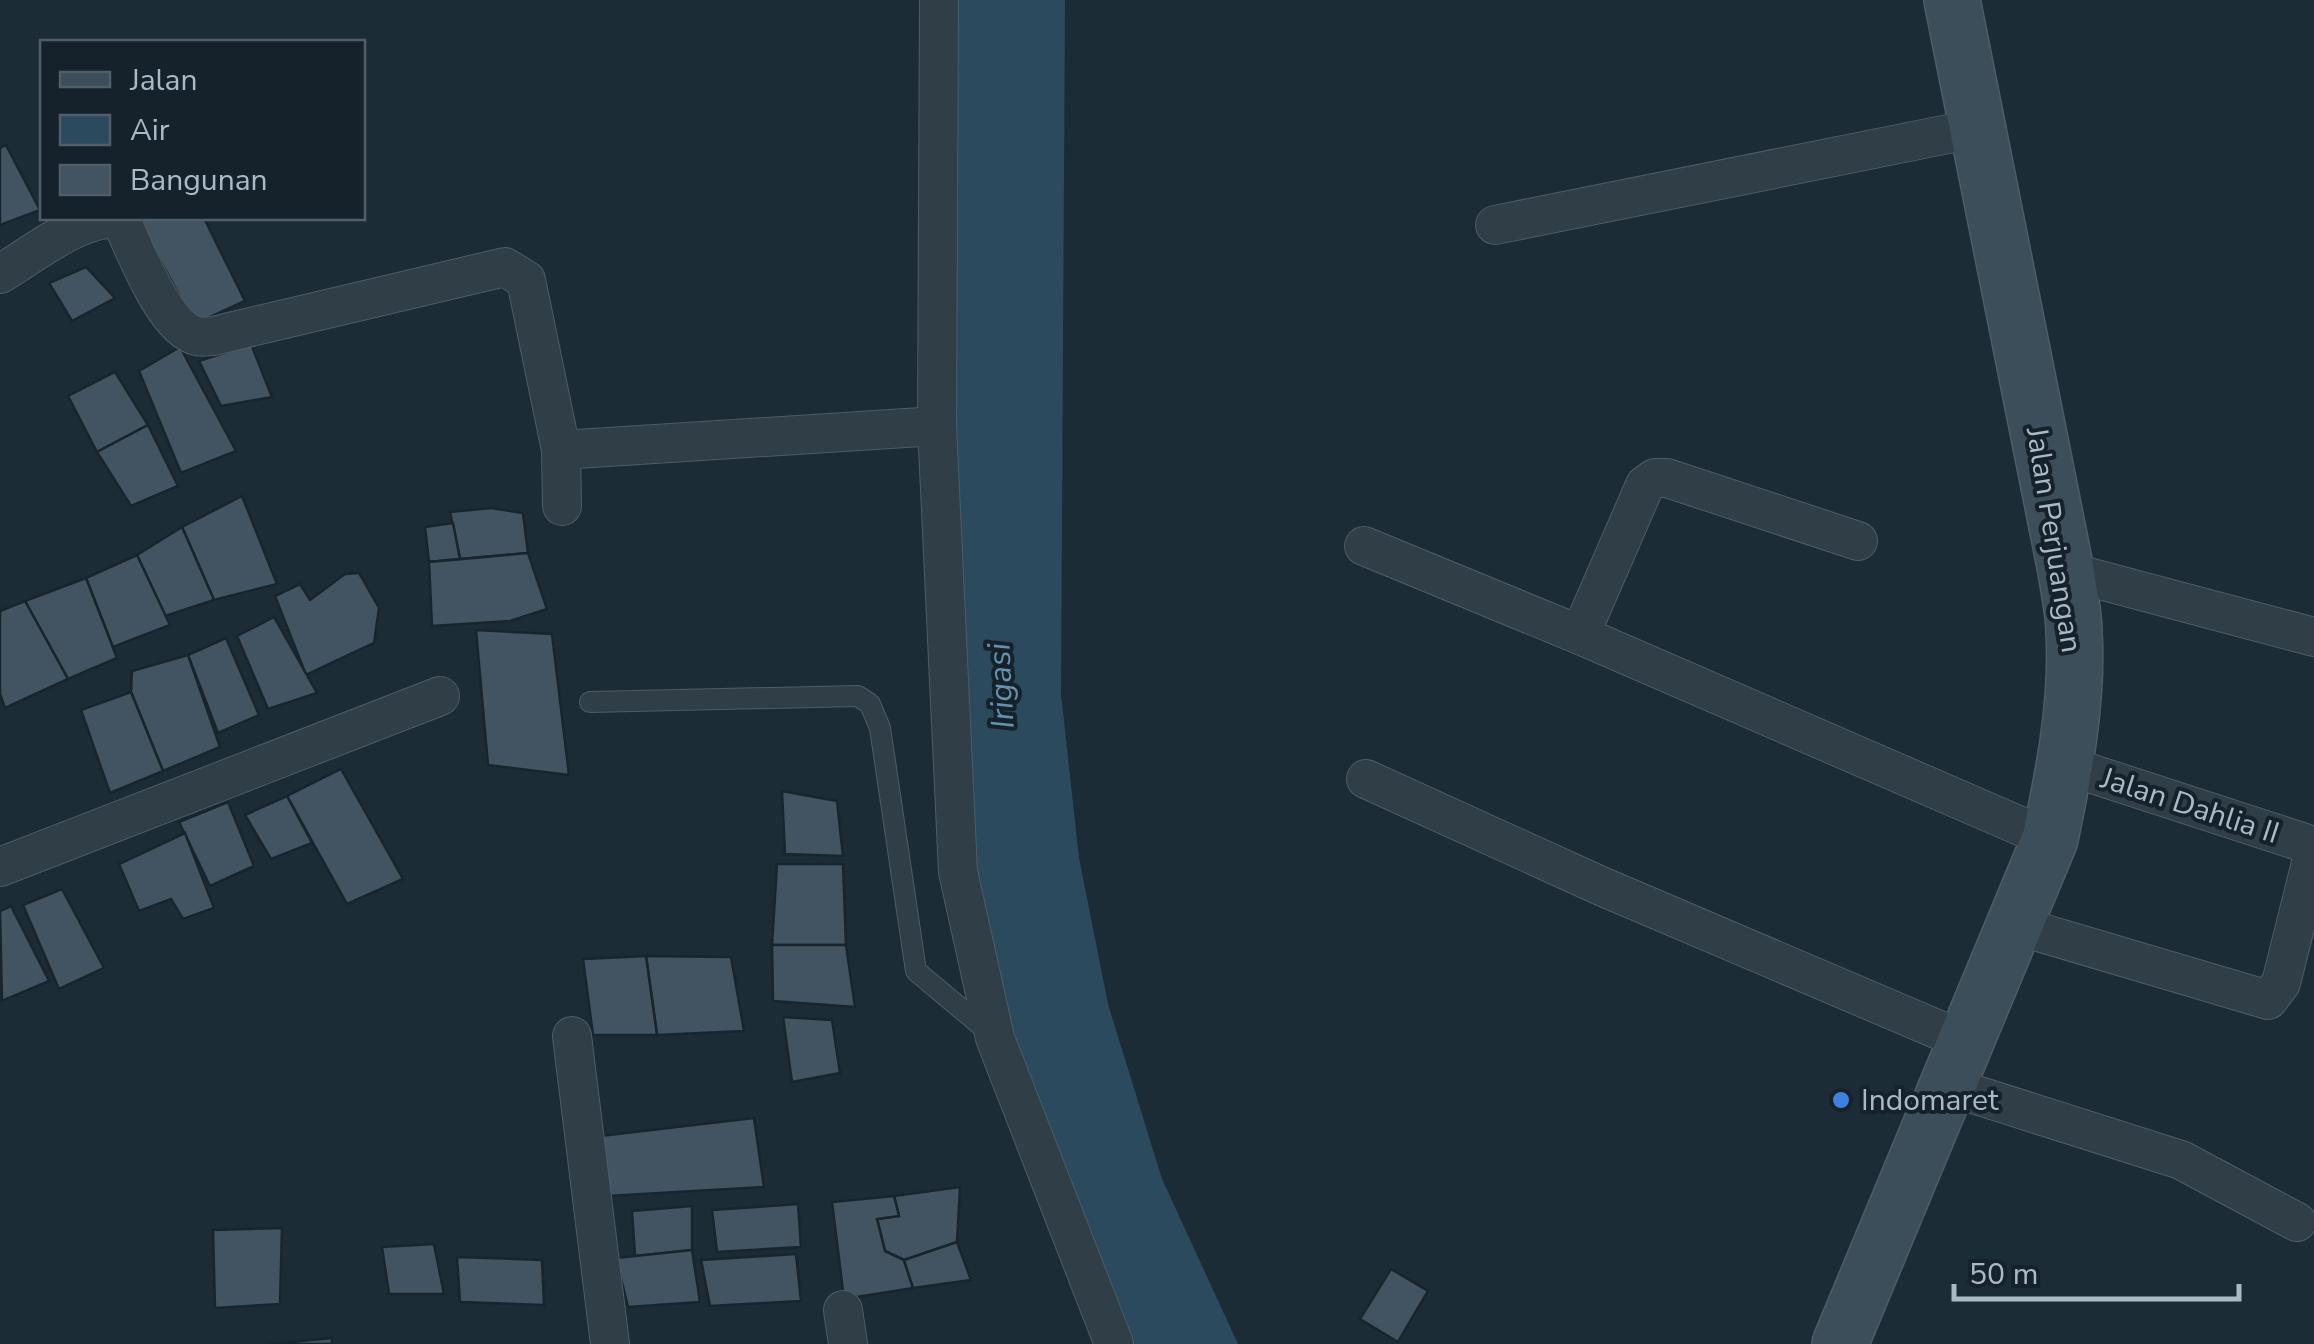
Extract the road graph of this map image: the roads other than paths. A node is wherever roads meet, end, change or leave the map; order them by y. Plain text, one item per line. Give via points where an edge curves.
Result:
1 (939, 0) edge
2 (1952, 0) edge
3 (1978, 128) junction
4 (102, 220) edge
5 (121, 220) edge
6 (1495, 225) dead end
7 (0, 274) edge
8 (937, 426) junction
9 (561, 450) junction
10 (562, 506) dead end
11 (1858, 541) dead end
12 (1364, 546) dead end
13 (2066, 572) junction
14 (1580, 635) junction
15 (2314, 637) edge
16 (440, 696) dead end
17 (590, 702) dead end
18 (2066, 765) junction
19 (1366, 779) dead end
20 (2050, 839) junction
21 (2314, 848) edge
22 (0, 867) edge
23 (2015, 925) junction
24 (2301, 951) edge
25 (572, 1036) dead end
26 (995, 1038) junction
27 (1958, 1064) junction
28 (2297, 1222) dead end
29 (610, 1344) edge
30 (1114, 1344) edge
31 (1840, 1344) edge

1 - 8 street
2 - 3 main road, Jalan Perjuangan
3 - 6 street
3 - 13 main road, Jalan Perjuangan
4 - 7 street
5 - 9 street via 168,311 196,336 506,268 526,280
8 - 9 street
8 - 26 street via 958,872
9 - 10 street
11 - 14 street via 1656,478 1645,485
12 - 14 street
13 - 15 street
13 - 18 main road, Jalan Perjuangan via 2074,631
14 - 20 street
16 - 22 street
17 - 26 lane via 858,696 870,704 880,728 916,972
18 - 20 main road, Jalan Perjuangan
18 - 21 street, Jalan Dahlia II
19 - 27 street via 1601,886
20 - 23 main road, Jalan Perjuangan
21 - 24 street
23 - 24 street via 2268,1000
23 - 27 main road, Jalan Perjuangan
25 - 29 street
26 - 30 street
27 - 28 street via 2180,1160
27 - 31 main road, Jalan Perjuangan

